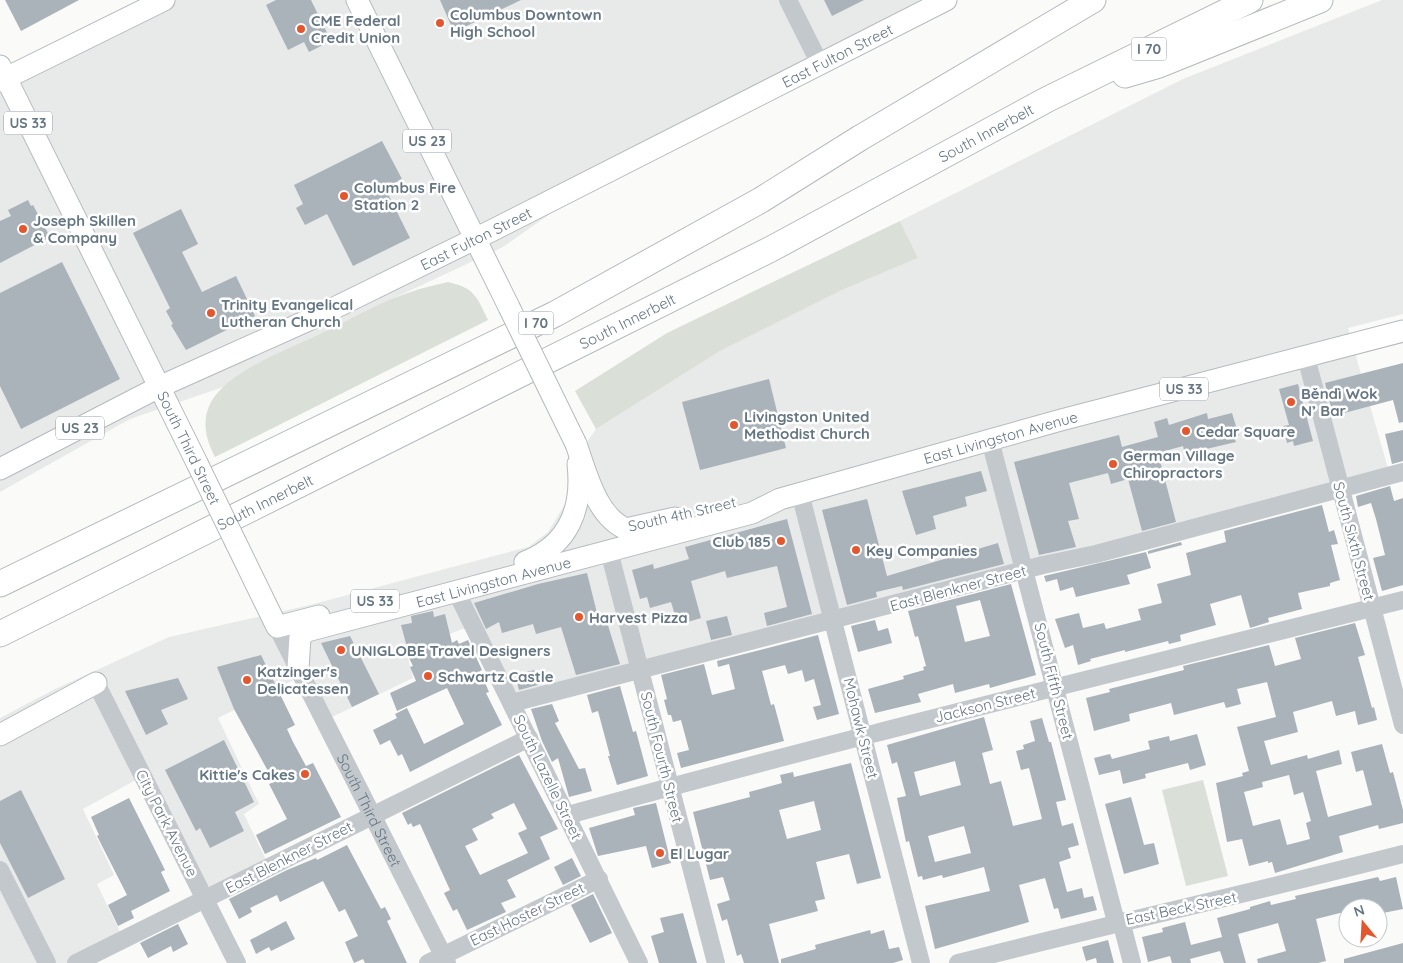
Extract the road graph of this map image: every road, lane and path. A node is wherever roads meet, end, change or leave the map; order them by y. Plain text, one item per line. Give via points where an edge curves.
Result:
1 (164, 0) edge
2 (357, 0) edge
3 (788, 0) edge
4 (946, 0) edge
5 (1093, 0) edge
6 (1250, 0) edge
7 (1320, 0) edge
8 (820, 64) junction
9 (2, 75) edge
10 (1048, 99) junction
11 (476, 239) junction
12 (1403, 331) edge
13 (1306, 357) junction
14 (159, 387) junction
15 (990, 440) junction
16 (576, 444) junction
17 (0, 469) edge
18 (1403, 472) edge
19 (1340, 488) junction
20 (800, 494) junction
21 (780, 499) junction
22 (606, 551) junction
23 (525, 562) junction
24 (1025, 570) junction
25 (0, 584) edge
26 (456, 591) junction
27 (1403, 600) edge
28 (1371, 608) junction
29 (833, 619) junction
30 (278, 628) junction
31 (0, 634) edge
32 (298, 669) junction
33 (640, 670) junction
34 (96, 683) joint
35 (1056, 688) junction
36 (512, 703) junction
37 (1403, 725) edge
38 (863, 734) junction
39 (0, 735) edge
40 (529, 738) junction
41 (670, 788) junction
42 (568, 815) junction
43 (372, 816) junction
44 (1403, 854) edge
45 (0, 870) edge
46 (599, 879) junction
47 (205, 899) junction
48 (1118, 922) junction
49 (439, 960) edge
50 (47, 963) edge
51 (76, 963) edge
52 (237, 963) edge
53 (639, 963) edge
54 (716, 963) edge
55 (921, 963) edge
56 (958, 963) edge
57 (1132, 963) edge

1 - 9 main road
2 - 11 main road, South 4th Street / US 23
3 - 8 street
4 - 8 main road, East Fulton Street
5 - 25 highway, I 70 via 761,200 581,300
6 - 10 highway, South Innerbelt / I 70
7 - 10 highway via 1159,65
8 - 11 main road, East Fulton Street
9 - 14 main road, South Third Street / US 33
10 - 31 highway, South Innerbelt / I 70 via 771,249
11 - 14 main road, East Fulton Street / US 23 via 320,315
11 - 16 main road, South 4th Street / US 33, bridge
12 - 13 main road, East Livingston Avenue / US 33
13 - 15 main road, East Livingston Avenue / US 33
13 - 19 street, South Sixth Street
14 - 17 main road, East Fulton Street / US 23
14 - 30 main road, South Third Street / US 33, bridge
15 - 20 main road, East Livingston Avenue / US 33
15 - 24 street, South Fifth Street
16 - 21 main road, South 4th Street / US 33 via 598,500 611,519 626,529 748,499
16 - 23 main road, South 4th Street via 579,492 576,512 568,529 556,542
18 - 19 street, East Blenkner Street
19 - 24 street, East Blenkner Street
19 - 28 street, South Sixth Street
20 - 21 main road, East Livingston Avenue / US 33
20 - 29 street, Mohawk Street
21 - 22 main road, East Livingston Avenue / US 33 via 752,513
22 - 23 main road, East Livingston Avenue / US 33
22 - 26 main road, East Livingston Avenue
22 - 33 street, South Fourth Street
23 - 30 main road, East Livingston Avenue / US 33
24 - 29 street, East Blenkner Street
24 - 35 street, South Fifth Street
26 - 32 main road, East Livingston Avenue via 308,631 300,637
26 - 36 street, South Lazelle Street
27 - 28 street, Jackson Street
28 - 35 street, Jackson Street
28 - 37 street, South Sixth Street
29 - 33 street, East Blenkner Street
29 - 38 street, Mohawk Street
30 - 32 street, South Third Street
32 - 43 street, South Third Street
33 - 36 street, East Blenkner Street
33 - 41 street, South Fourth Street
34 - 39 main road
34 - 47 street, City Park Avenue
35 - 38 street, Jackson Street
35 - 48 street, South Fifth Street
36 - 40 street, South Lazelle Street
38 - 41 street, Jackson Street
38 - 55 street, Mohawk Street
40 - 42 street, South Lazelle Street
40 - 43 street, East Blenkner Street
41 - 42 street, Jackson Street
41 - 54 street, South Fourth Street
42 - 46 street, South Lazelle Street
43 - 47 street, East Blenkner Street
43 - 49 street, South Third Street
44 - 48 street, East Beck Street
45 - 50 street
46 - 49 street, East Hoster Street
46 - 53 street, South Lazelle Street
47 - 51 street, East Blenkner Street
47 - 52 street, City Park Avenue
48 - 56 street, East Beck Street
48 - 57 street, South Fifth Street

